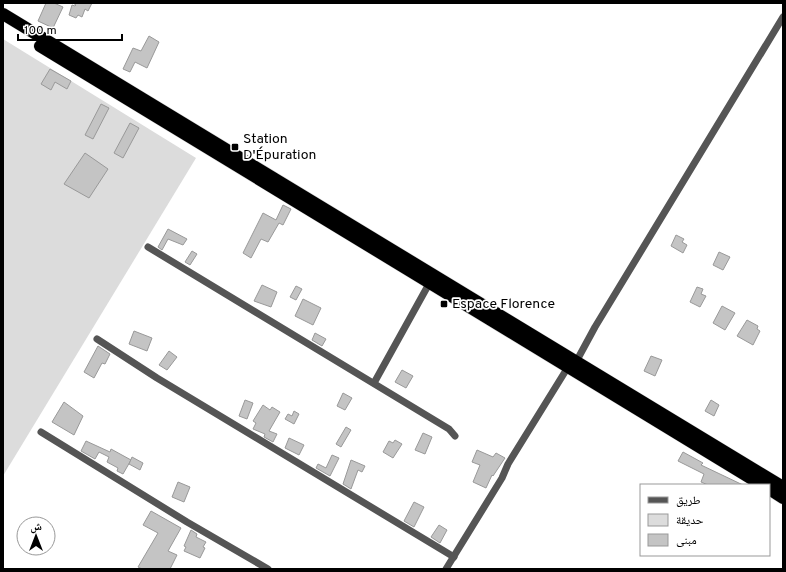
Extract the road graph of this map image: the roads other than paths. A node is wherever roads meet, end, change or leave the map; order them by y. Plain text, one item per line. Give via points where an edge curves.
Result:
1 (3, 14) edge
2 (783, 17) edge
3 (3, 24) edge
4 (148, 247) dead end
5 (430, 282) junction
6 (97, 339) dead end
7 (572, 364) junction
8 (374, 383) junction
9 (41, 432) dead end
10 (455, 436) dead end
11 (760, 484) edge
12 (783, 487) edge
13 (770, 490) edge
14 (783, 498) edge
15 (454, 557) junction
16 (268, 569) edge
17 (446, 569) edge

1 - 7 highway
2 - 7 street
3 - 5 highway
4 - 8 street
5 - 7 highway
5 - 8 street
6 - 15 street via 156,378
7 - 11 highway
7 - 12 highway
7 - 15 street via 508,464
8 - 10 street via 449,429
9 - 16 street
13 - 14 highway
15 - 17 street

